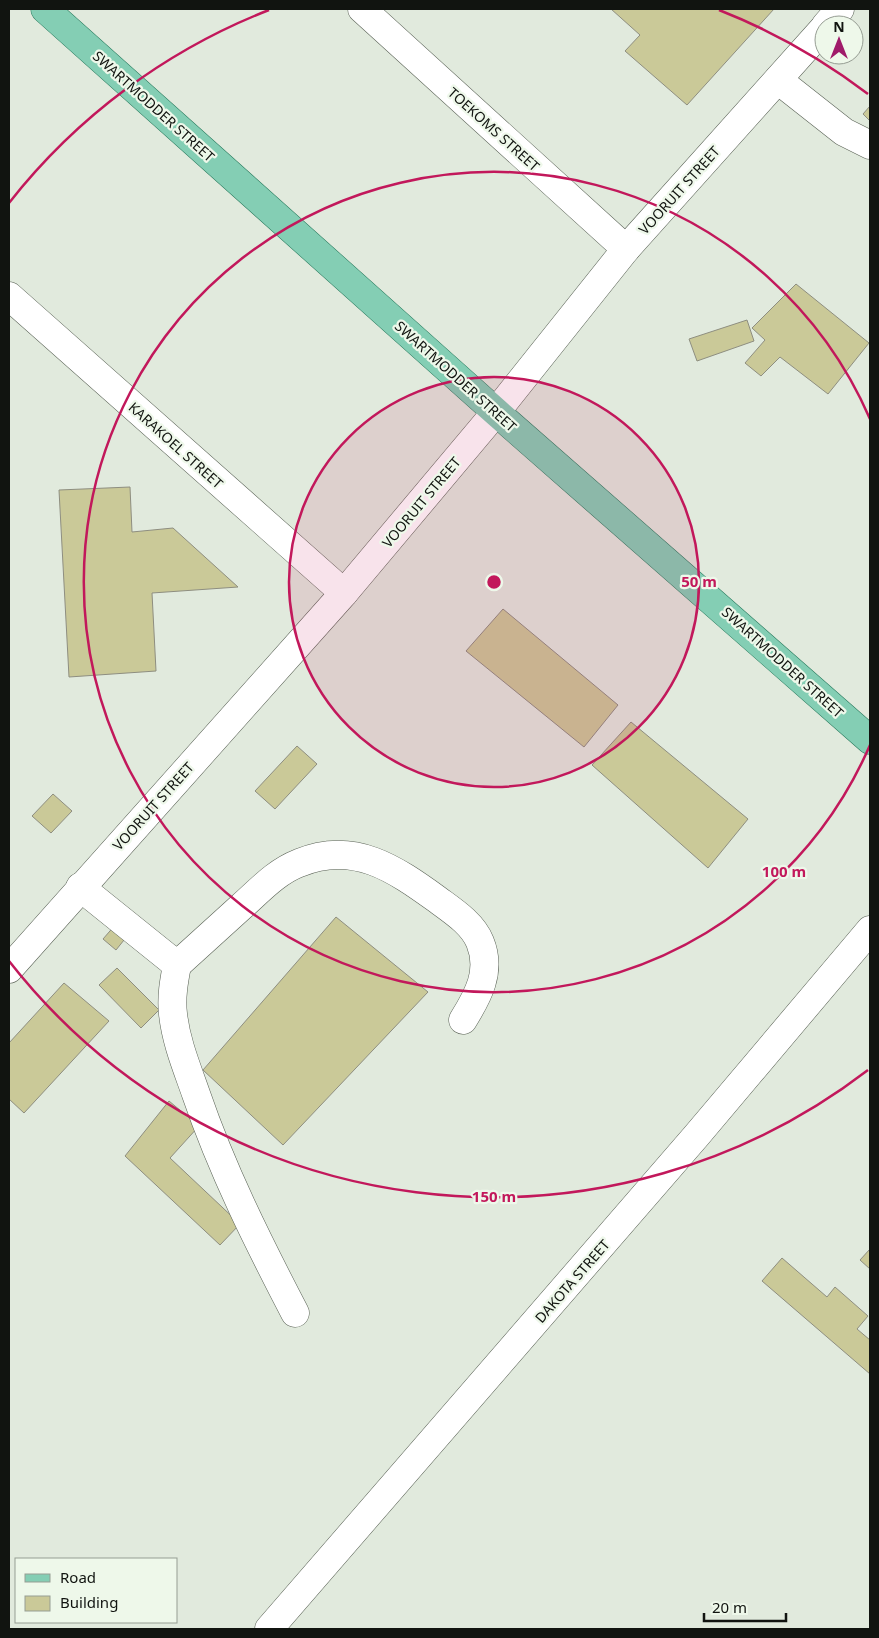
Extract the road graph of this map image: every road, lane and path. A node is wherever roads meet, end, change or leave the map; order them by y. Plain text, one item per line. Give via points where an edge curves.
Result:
1 (45, 9) edge
2 (373, 12) edge
3 (814, 39) edge
4 (778, 80) junction
5 (870, 145) edge
6 (626, 249) junction
7 (9, 296) edge
8 (496, 412) junction
9 (344, 593) junction
10 (870, 740) edge
11 (80, 887) junction
12 (870, 930) edge
13 (177, 965) junction
14 (9, 969) edge
15 (463, 1020) dead end
16 (295, 1313) dead end
17 (270, 1629) edge

1 - 8 main road, SWARTMODDER STREET
2 - 6 street, TOEKOMS STREET
3 - 4 street, VOORUIT STREET
4 - 5 street via 844,132
4 - 6 street, VOORUIT STREET
6 - 8 street, VOORUIT STREET
7 - 9 street, KARAKOEL STREET
8 - 9 street, VOORUIT STREET
8 - 10 main road, SWARTMODDER STREET
9 - 11 street, VOORUIT STREET
11 - 13 street
11 - 14 street, VOORUIT STREET
12 - 17 street, DAKOTA STREET
13 - 15 street via 277,874 300,862 325,856 366,859 396,870 451,910 469,925 480,942 484,977 478,996
13 - 16 street via 172,992 173,1015 187,1069 226,1172

